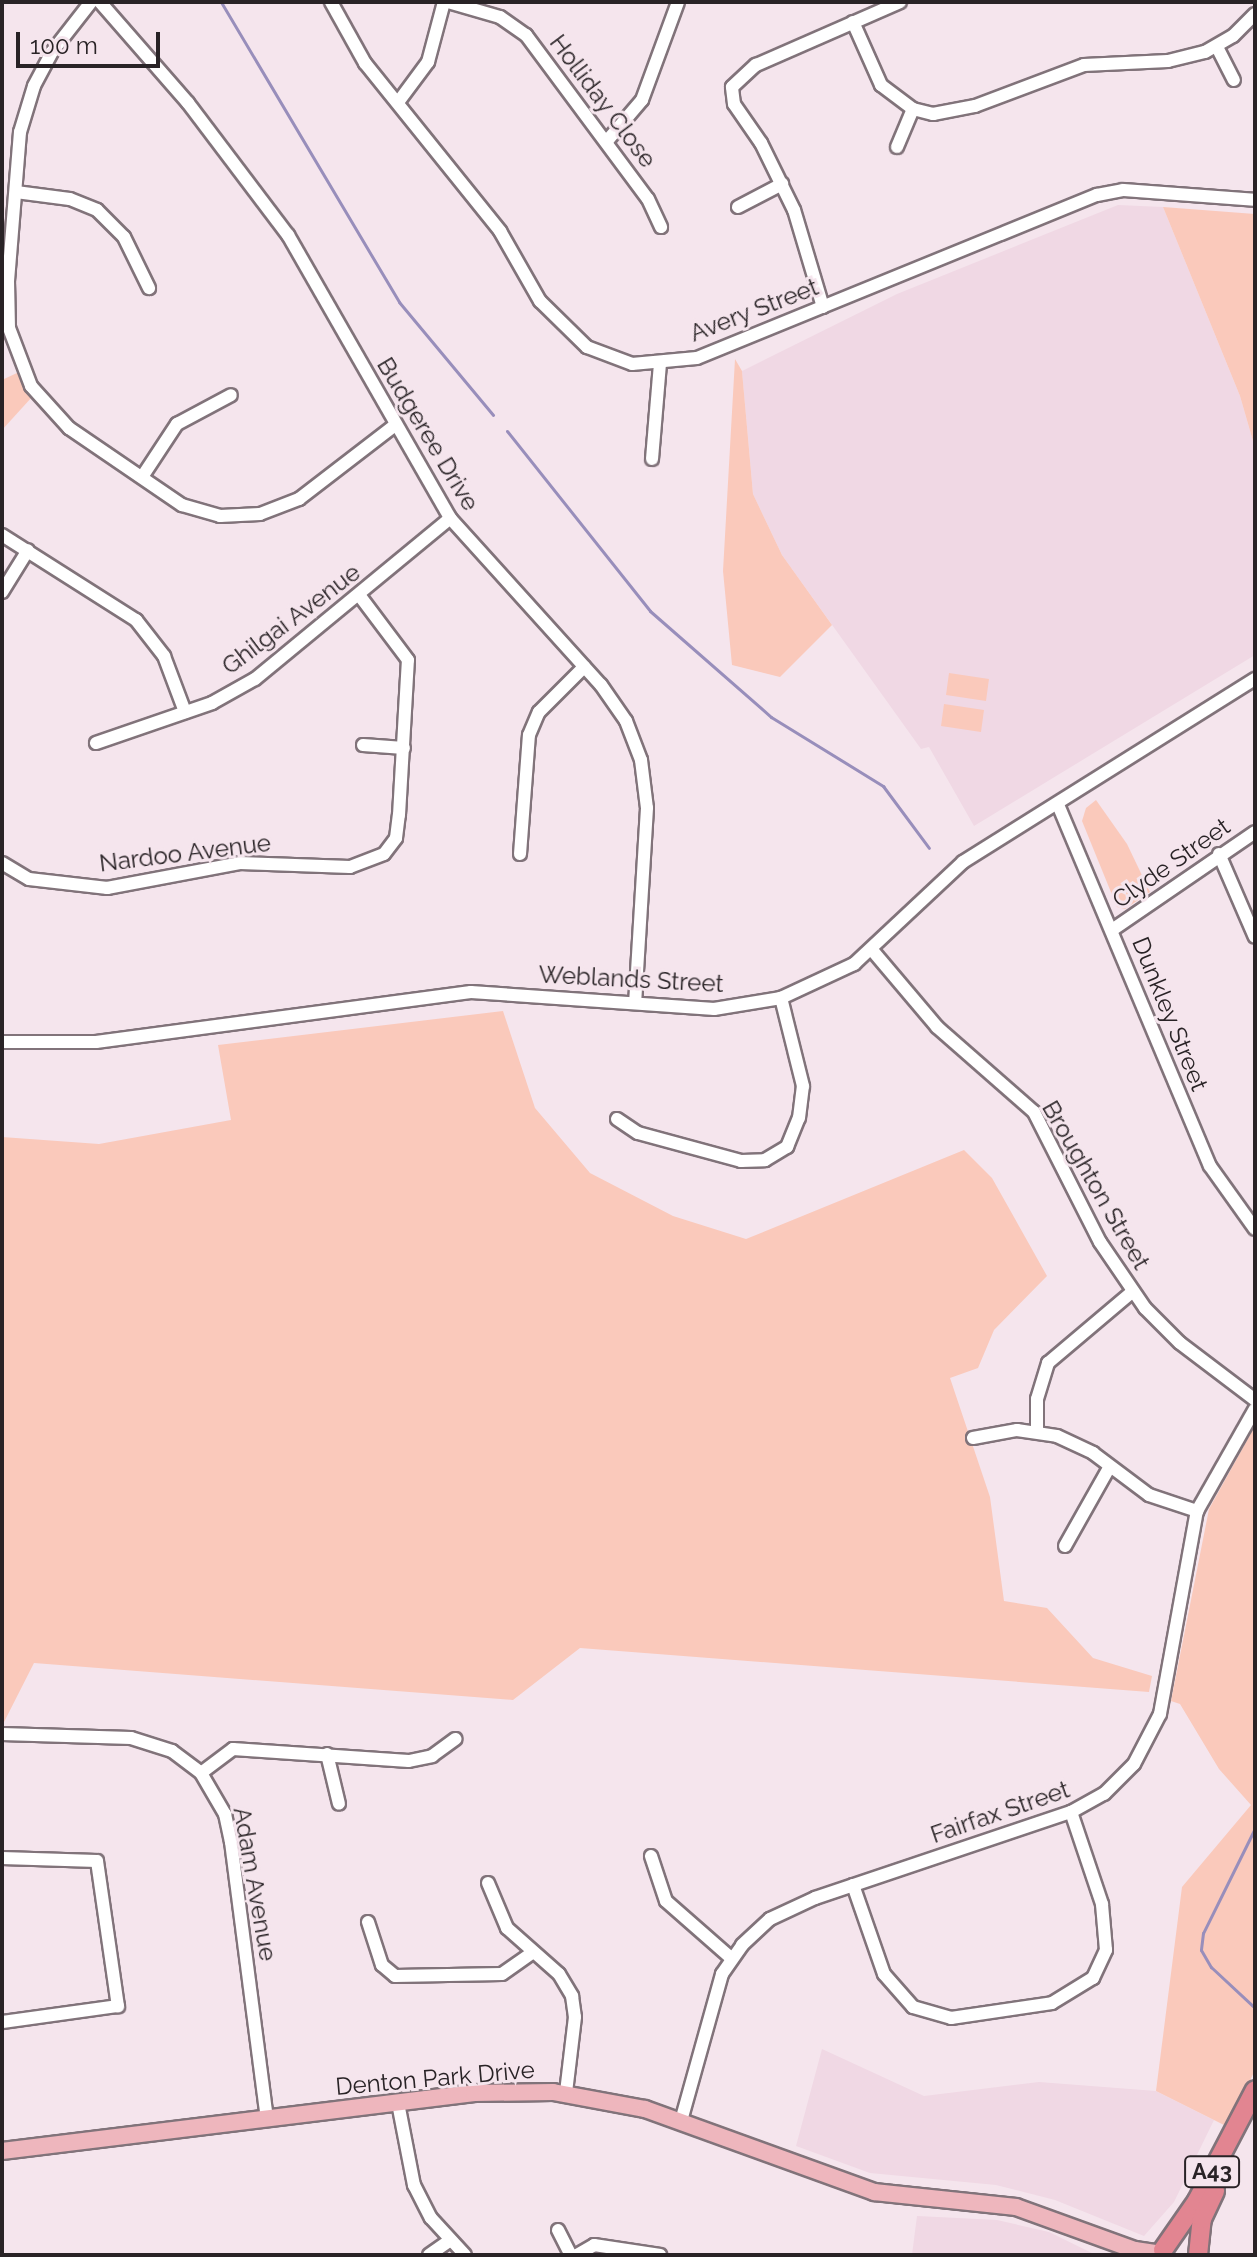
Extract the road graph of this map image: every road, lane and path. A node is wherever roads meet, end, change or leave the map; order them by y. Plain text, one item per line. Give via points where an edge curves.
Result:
1 (91, 2) edge
2 (100, 2) edge
3 (331, 2) edge
4 (446, 2) edge
5 (678, 2) edge
6 (900, 2) edge
7 (1255, 14) edge
8 (853, 22) junction
9 (1217, 47) junction
10 (1234, 80) dead end
11 (399, 101) junction
12 (913, 109) junction
13 (607, 141) junction
14 (897, 147) dead end
15 (782, 184) junction
16 (16, 192) junction
17 (1255, 200) edge
18 (738, 207) dead end
19 (661, 227) dead end
20 (150, 287) dead end
21 (823, 307) junction
22 (660, 364) junction
23 (231, 395) dead end
24 (395, 425) junction
25 (652, 459) dead end
26 (142, 477) junction
27 (450, 518) junction
28 (2, 535) edge
29 (28, 550) junction
30 (2, 592) edge
31 (360, 596) junction
32 (584, 667) junction
33 (1255, 679) edge
34 (185, 712) junction
35 (96, 743) dead end
36 (363, 745) dead end
37 (404, 748) junction
38 (1059, 807) junction
39 (1255, 832) edge
40 (520, 854) dead end
41 (1219, 854) junction
42 (2, 863) edge
43 (1112, 930) junction
44 (1255, 937) edge
45 (872, 950) junction
46 (781, 998) junction
47 (635, 1003) junction
48 (2, 1042) edge
49 (617, 1119) dead end
50 (1255, 1229) edge
51 (1132, 1292) junction
52 (1255, 1400) edge
53 (1255, 1409) edge
54 (1037, 1430) junction
55 (973, 1438) dead end
56 (1109, 1468) junction
57 (1197, 1511) junction
58 (1065, 1546) dead end
59 (2, 1734) edge
60 (455, 1739) dead end
61 (327, 1754) junction
62 (201, 1773) junction
63 (339, 1804) dead end
64 (1071, 1812) junction
65 (651, 1856) dead end
66 (2, 1858) edge
67 (488, 1883) dead end
68 (853, 1885) junction
69 (368, 1922) dead end
70 (531, 1954) junction
71 (731, 1958) junction
72 (2, 2022) edge
73 (1255, 2090) edge
74 (566, 2093) junction
75 (398, 2103) junction
76 (1255, 2114) edge
77 (267, 2118) junction
78 (681, 2121) junction
79 (2, 2151) edge
80 (558, 2230) dead end
81 (1092, 2235) junction
82 (449, 2241) junction
83 (1158, 2253) edge
84 (429, 2255) edge
85 (465, 2255) edge
86 (571, 2255) edge
87 (577, 2255) edge
88 (660, 2255) edge
89 (1117, 2255) edge
90 (1195, 2255) edge

1 - 16 street via 52,52 34,86 20,132
2 - 24 street, Budgeree Drive via 188,103 288,235
3 - 11 street, Avery Street via 365,63
4 - 11 street via 428,62
4 - 13 street, Holliday Close via 500,17 526,35
5 - 13 street via 642,100
6 - 8 street
7 - 9 street
8 - 12 street via 881,85
8 - 15 street via 736,79 732,95
9 - 10 street
9 - 12 street via 1168,61 1084,65 946,113
11 - 22 street, Avery Street via 500,231 560,324 587,347 632,364
12 - 14 street
13 - 19 street, Holliday Close
15 - 18 street
15 - 21 street
16 - 20 street via 70,199 97,210 124,237
16 - 26 street via 9,328 23,371 69,428
17 - 21 street, Avery Street via 1123,190 1097,195
21 - 22 street, Avery Street via 697,358
22 - 25 street
23 - 26 street via 177,424
24 - 26 street via 299,499 260,514 220,516 182,505
24 - 27 street, Budgeree Drive
27 - 31 street, Ghilgai Avenue
27 - 32 street, Budgeree Drive
28 - 29 street
29 - 30 street
29 - 34 street via 136,620 164,656
31 - 34 street, Ghilgai Avenue via 255,679
31 - 37 street, Nardoo Avenue via 408,660
32 - 40 street via 539,712 529,735
32 - 47 street, Budgeree Drive via 626,721 646,782
33 - 38 street, Weblands Street via 1145,745
34 - 35 street, Ghilgai Avenue
36 - 37 street
37 - 42 street, Nardoo Avenue via 396,838 369,864 240,863 107,888 29,879
38 - 43 street, Dunkley Street
38 - 45 street, Weblands Street via 943,877
39 - 41 street, Clyde Street
41 - 43 street, Clyde Street
41 - 44 street
43 - 50 street, Dunkley Street via 1210,1166
45 - 46 street, Weblands Street via 832,978
45 - 51 street, Broughton Street via 937,1027 1034,1112 1100,1242
46 - 47 street, Weblands Street via 714,1009
46 - 49 street via 803,1086 799,1118 787,1147 765,1160 741,1161 638,1133
47 - 48 street, Weblands Street via 461,993 112,1040
51 - 52 street, Broughton Street via 1180,1343
51 - 54 street via 1048,1363 1037,1399
53 - 57 street, Fairfax Street
54 - 55 street
54 - 56 street via 1075,1443
56 - 57 street via 1149,1495
56 - 58 street
57 - 64 street, Fairfax Street via 1156,1726 1125,1775
59 - 62 street, Adam Avenue via 131,1738 172,1751
60 - 61 street via 432,1756 409,1761
61 - 62 street via 233,1749
61 - 63 street
62 - 77 street, Adam Avenue via 225,1814 231,1842
64 - 68 street, Fairfax Street
64 - 68 street via 1102,1904 1106,1950 1093,1978 1052,2003 951,2018 913,2007 884,1974
65 - 71 street via 666,1901
66 - 72 street via 97,1861 118,2006
67 - 70 street via 497,1911
68 - 71 street, Fairfax Street via 770,1919
69 - 70 street via 382,1965 395,1976 502,1974
70 - 74 street via 559,1974 572,1996 575,2017
71 - 78 street, Fairfax Street via 715,1991
73 - 83 highway, A43 via 1197,2201
74 - 75 main road, Denton Park Drive via 488,2092
74 - 78 main road, Denton Park Drive
75 - 77 main road, Denton Park Drive
75 - 82 street via 414,2185
76 - 90 highway, A43 via 1202,2219
77 - 79 main road, Denton Park Drive
78 - 81 main road, Denton Park Drive via 874,2192 1003,2204 1044,2214
80 - 86 street
81 - 83 main road, Denton Park Drive
81 - 89 main road, Denton Park Drive
82 - 84 street
82 - 85 street
83 - 90 highway, A43 via 1178,2248
87 - 88 street via 594,2245 616,2245

